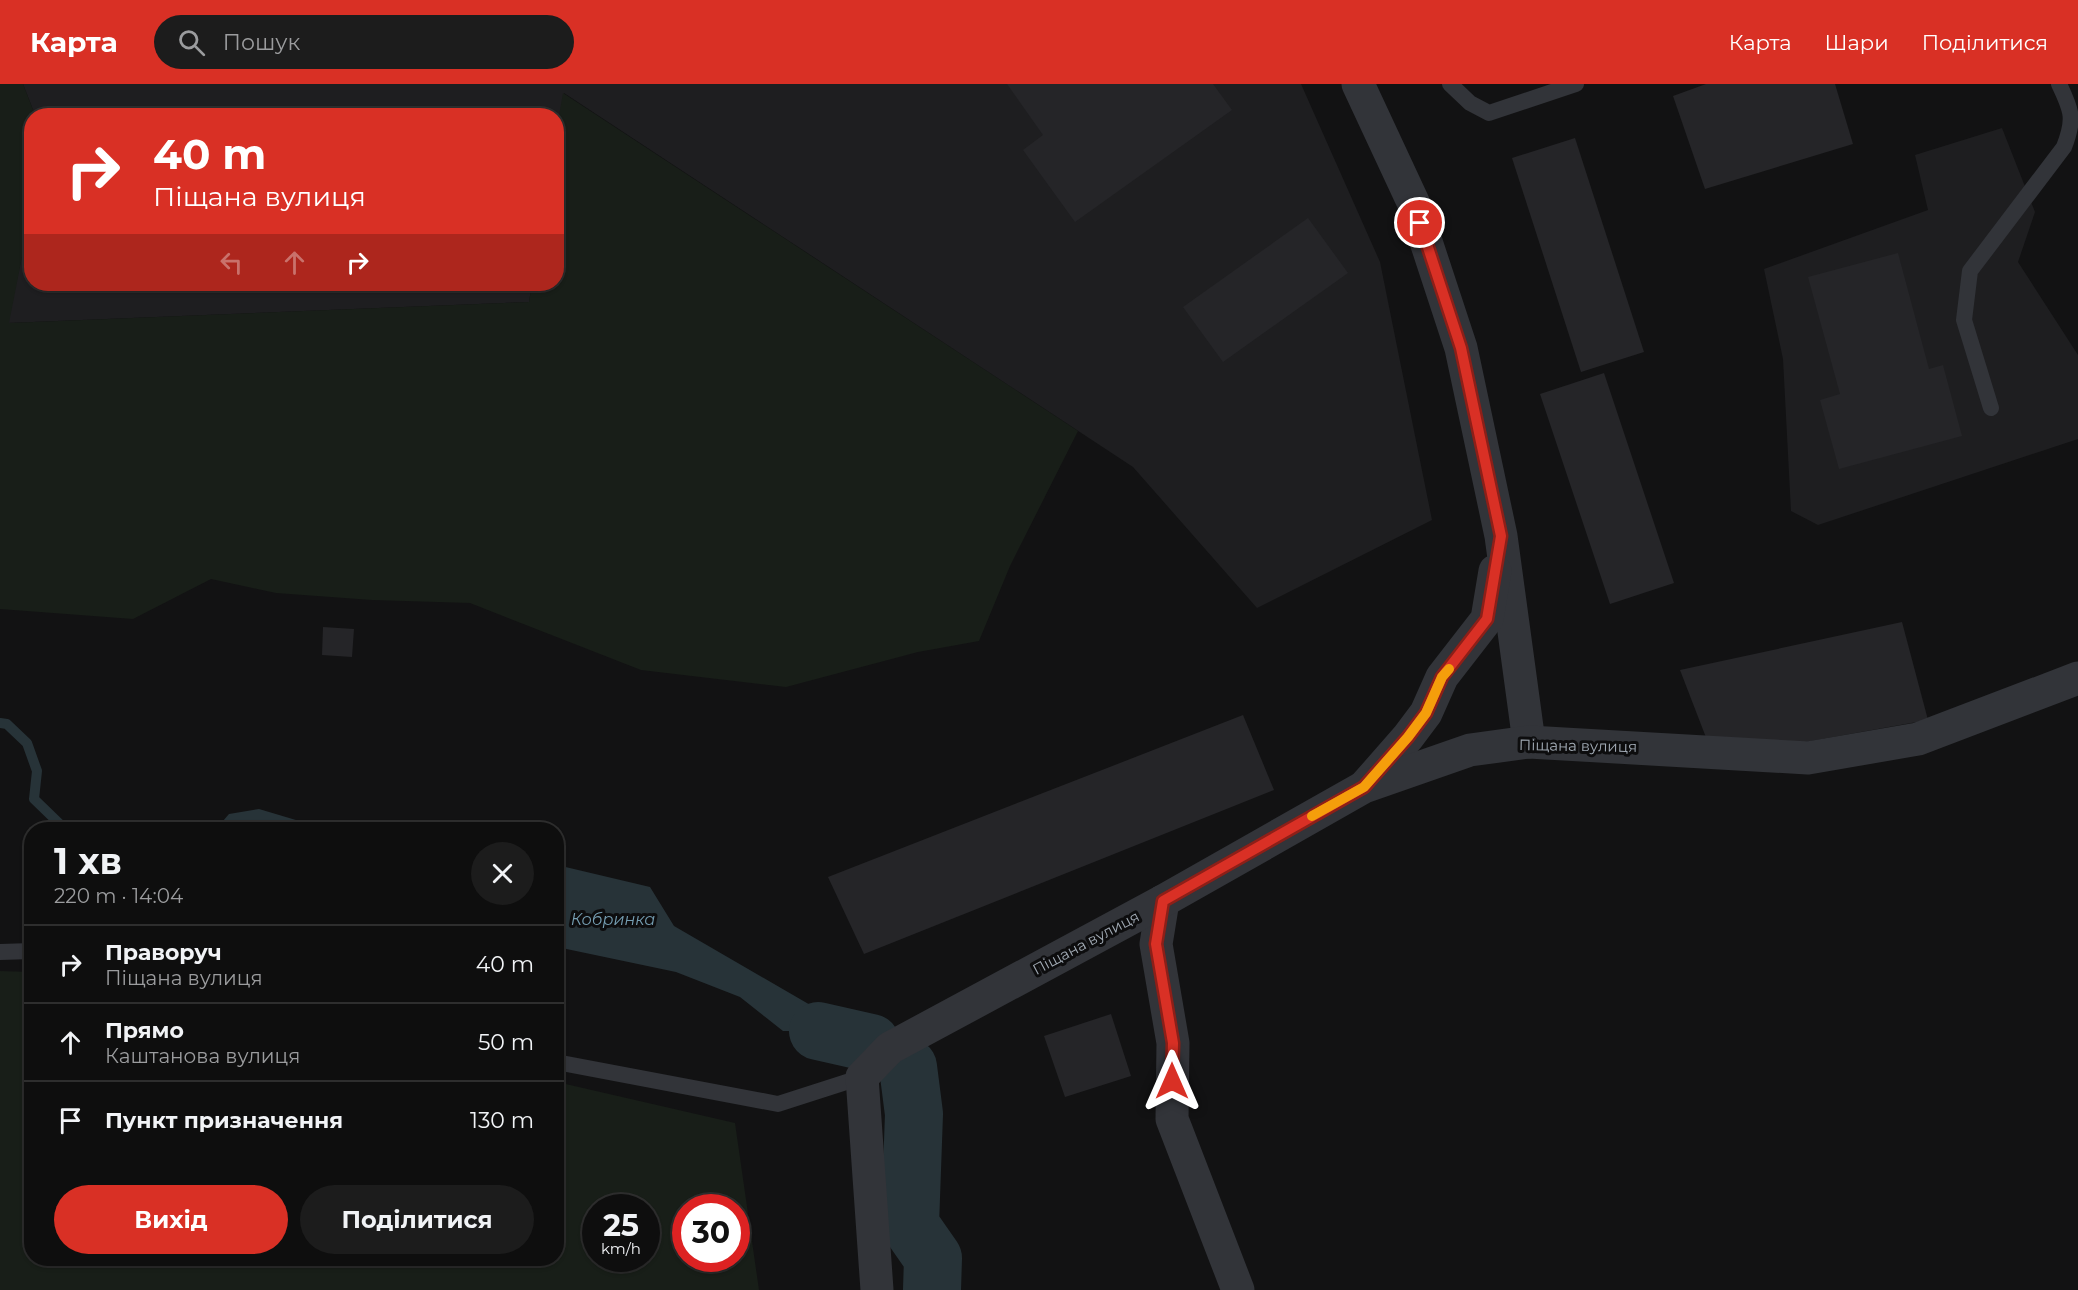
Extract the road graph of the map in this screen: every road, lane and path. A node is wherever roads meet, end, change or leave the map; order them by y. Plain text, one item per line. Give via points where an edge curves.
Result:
1 (1358, 84) edge
2 (1450, 84) edge
3 (1576, 84) edge
4 (2059, 84) edge
5 (1991, 408) dead end
6 (1501, 536) junction
7 (2078, 678) edge
8 (1529, 742) junction
9 (1364, 787) junction
10 (1163, 901) junction
11 (24, 951) edge
12 (0, 952) edge
13 (564, 1064) edge
14 (862, 1077) junction
15 (877, 1290) edge
16 (1238, 1290) edge

1 - 6 street via 1413,202 1461,348
2 - 3 lane via 1470,103 1489,112
4 - 5 lane via 2069,105 2072,127 2064,147 1970,271 1964,320
6 - 8 street
6 - 9 street via 1487,619 1442,677 1426,713
7 - 8 street, Піщана вулиця via 1918,739 1808,758
8 - 9 street, Піщана вулиця via 1470,750
9 - 10 street, Піщана вулиця
10 - 14 street, Піщана вулиця via 890,1048
10 - 16 street via 1156,944 1173,1043 1172,1119
11 - 12 lane
13 - 14 lane, Піщана вулиця via 778,1104
14 - 15 street

